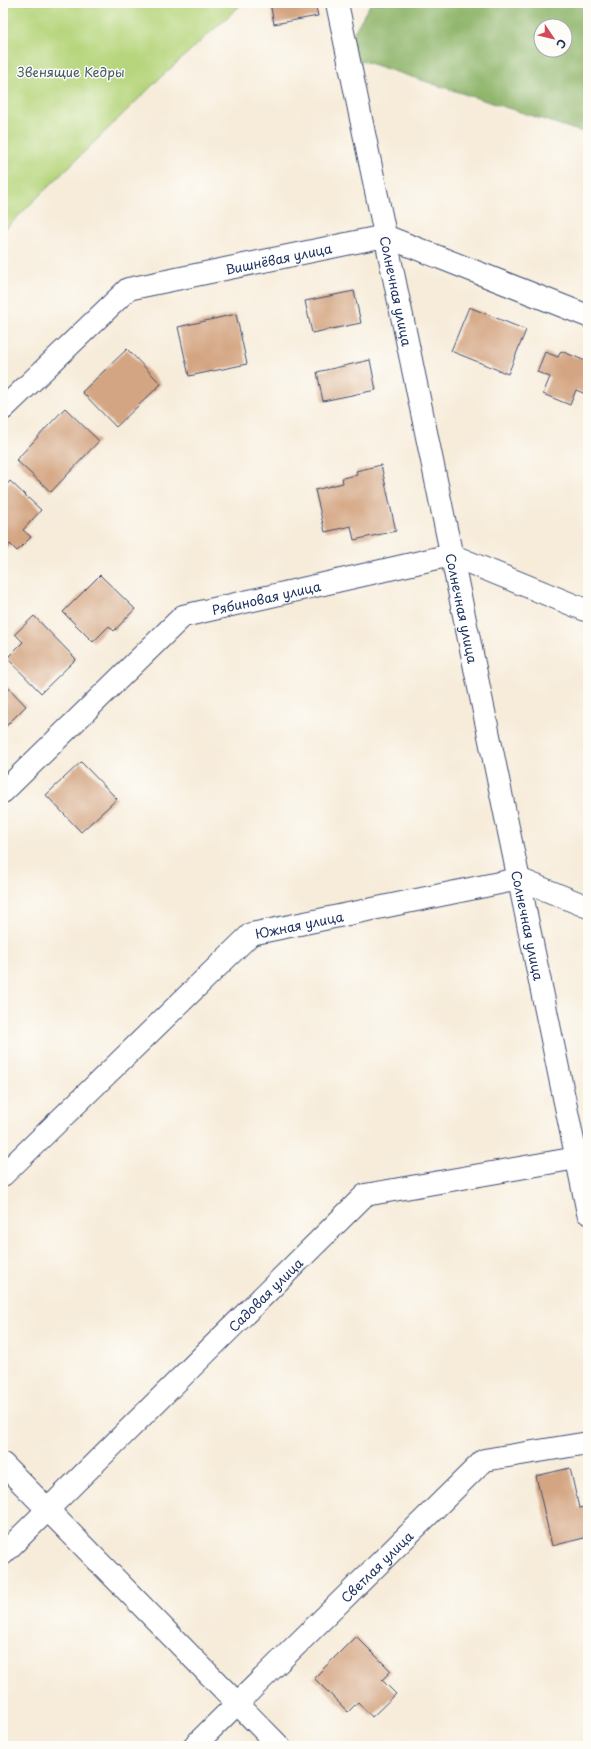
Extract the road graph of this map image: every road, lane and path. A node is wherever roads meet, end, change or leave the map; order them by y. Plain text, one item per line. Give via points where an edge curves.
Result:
1 (337, 3) edge
2 (385, 236) junction
3 (588, 316) edge
4 (3, 410) edge
5 (451, 555) junction
6 (588, 611) edge
7 (3, 792) edge
8 (519, 879) junction
9 (588, 907) edge
10 (582, 1160) edge
11 (3, 1176) edge
12 (588, 1213) edge
13 (588, 1443) edge
14 (3, 1464) edge
15 (48, 1509) junction
16 (3, 1554) edge
17 (237, 1704) junction
18 (194, 1746) edge
19 (279, 1746) edge

1 - 2 street, Солнечная улица
2 - 3 street
2 - 4 street, Вишнёвая улица via 128,289
2 - 5 street, Солнечная улица
5 - 6 street
5 - 7 street, Рябиновая улица via 183,616
5 - 8 street, Солнечная улица
8 - 9 street
8 - 10 street, Солнечная улица
8 - 11 street, Южная улица via 251,934
10 - 12 street, Солнечная улица
10 - 15 street, Садовая улица via 365,1195
13 - 17 street, Светлая улица via 484,1460
14 - 15 street
15 - 16 street, Садовая улица
15 - 17 street
17 - 18 street, Светлая улица
17 - 19 street

